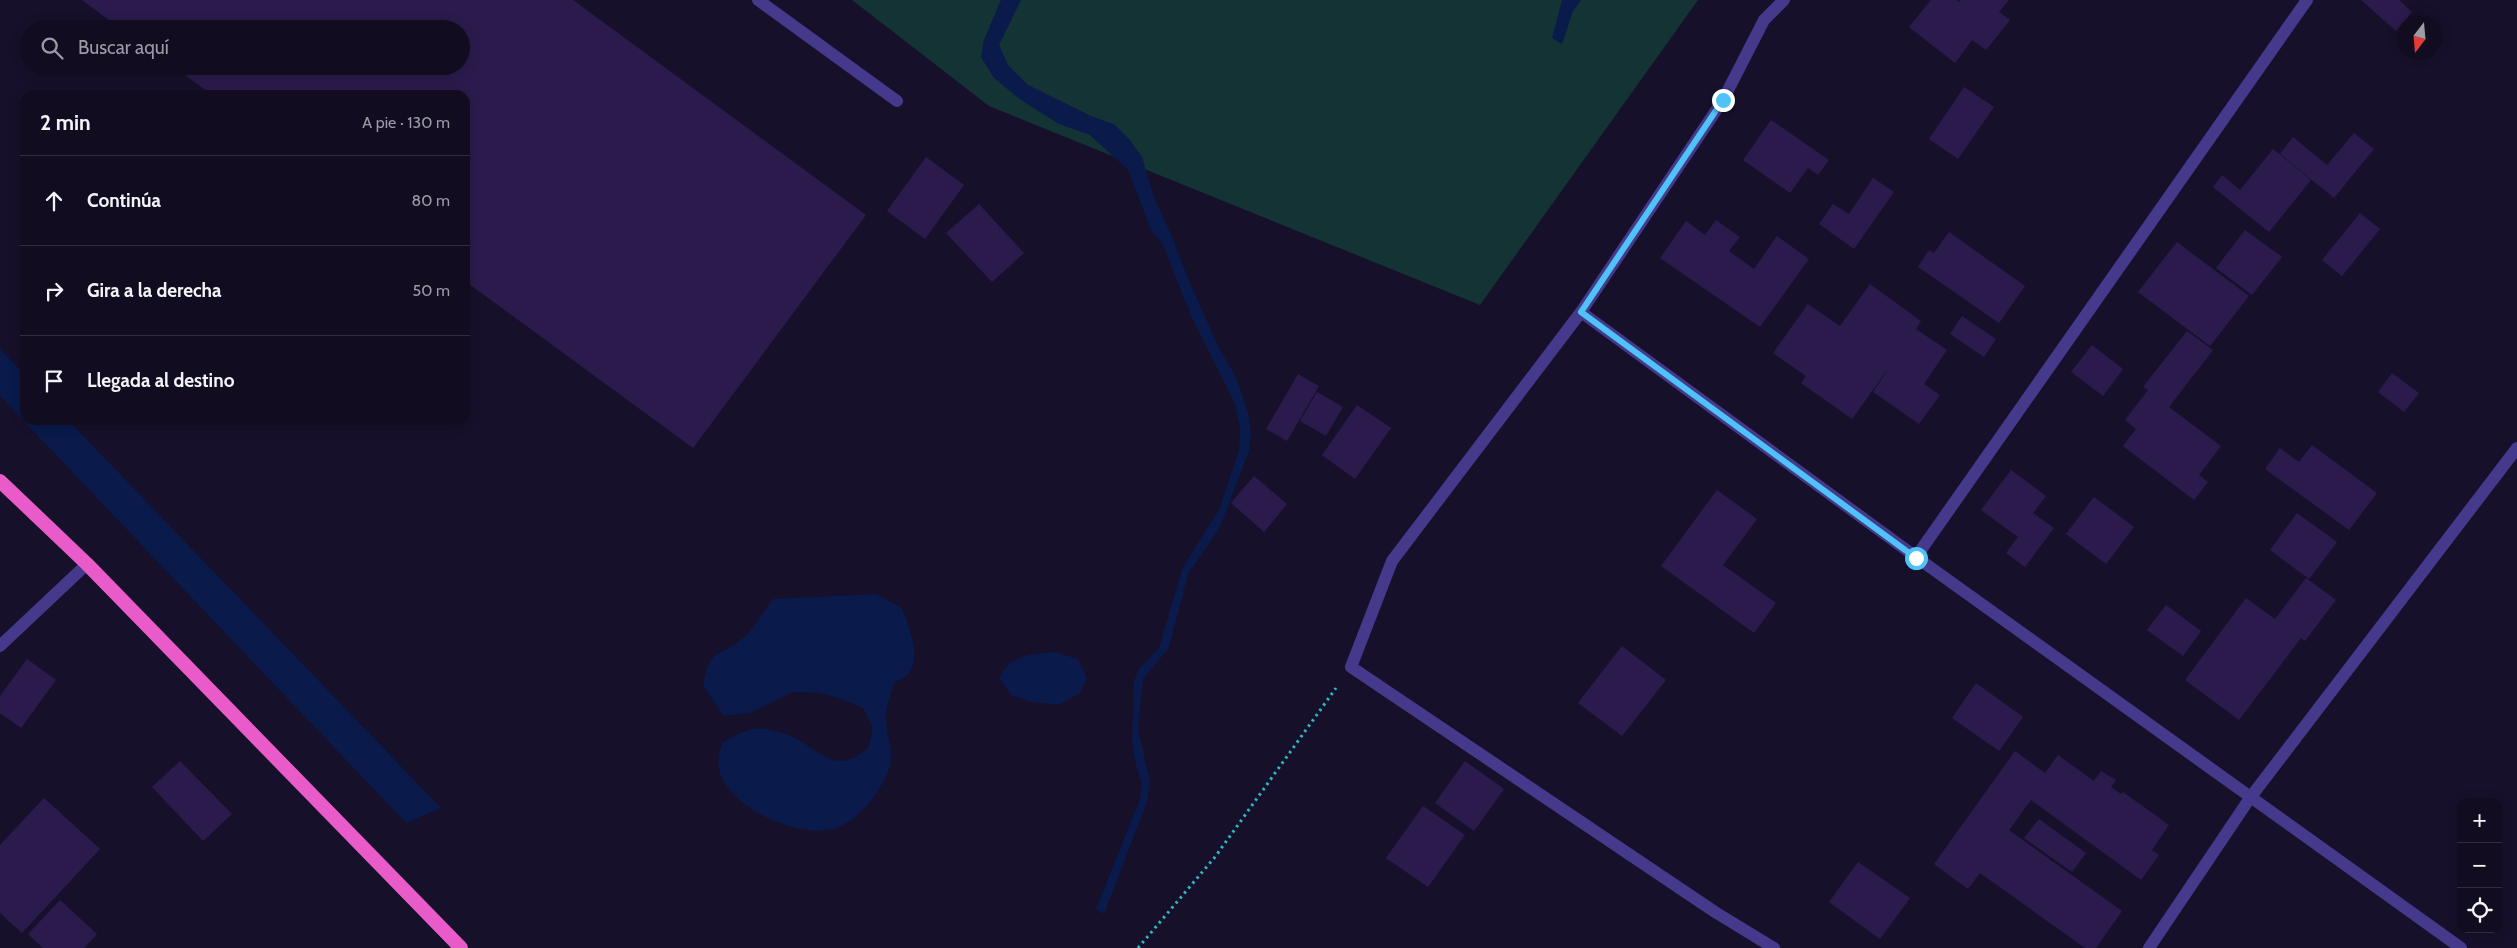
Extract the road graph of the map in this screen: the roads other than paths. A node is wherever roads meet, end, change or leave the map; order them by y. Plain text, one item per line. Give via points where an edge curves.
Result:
1 (758, 0) edge
2 (1784, 0) edge
3 (2307, 0) edge
4 (897, 101) dead end
5 (1581, 312) junction
6 (2517, 448) edge
7 (0, 481) edge
8 (1916, 558) junction
9 (87, 564) junction
10 (0, 646) edge
11 (2250, 798) junction
12 (461, 948) edge
13 (1774, 948) edge
14 (2149, 948) edge
15 (2461, 948) edge

1 - 4 street
2 - 5 street via 1764,20 1723,100
3 - 8 street
5 - 8 street
5 - 13 street via 1392,562 1350,667 1715,912
6 - 11 street
7 - 9 highway
8 - 11 street
9 - 10 street
9 - 12 highway
11 - 14 street
11 - 15 street

